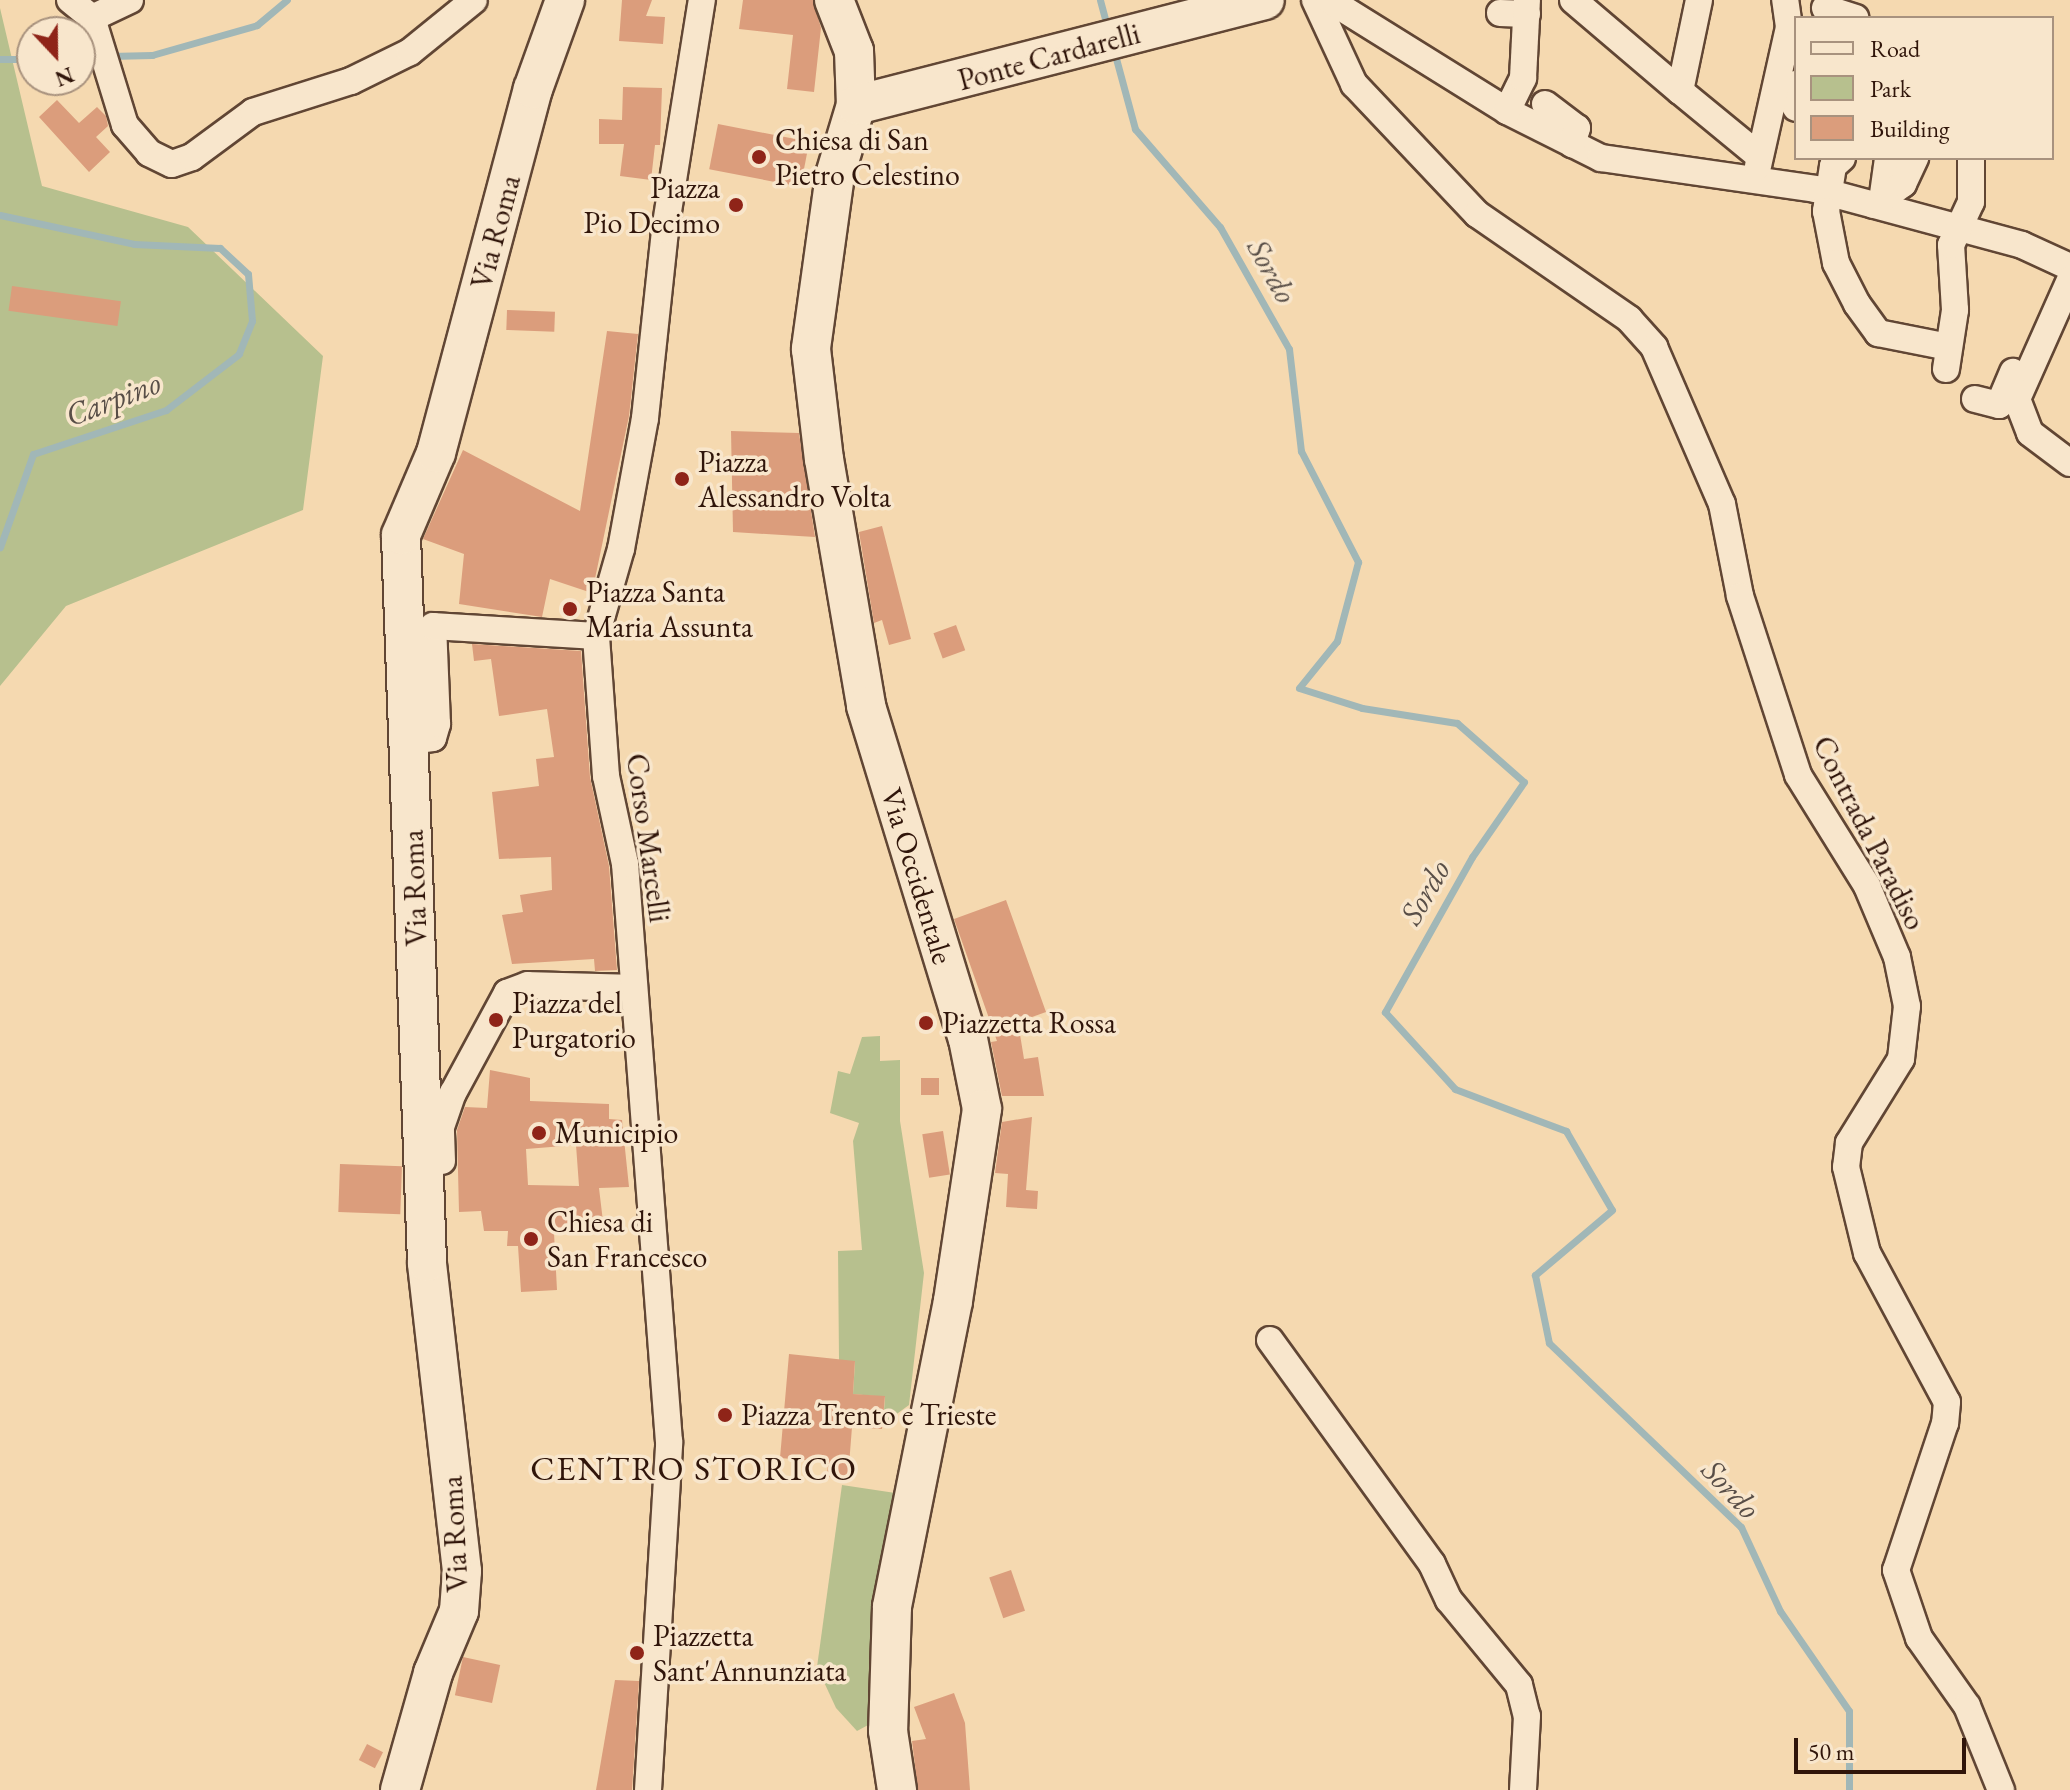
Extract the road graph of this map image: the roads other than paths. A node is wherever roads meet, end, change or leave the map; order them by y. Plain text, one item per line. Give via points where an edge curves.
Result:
1 (70, 0) edge
2 (130, 0) edge
3 (474, 0) edge
4 (565, 0) edge
5 (702, 0) edge
6 (834, 0) edge
7 (1265, 0) edge
8 (1315, 0) edge
9 (1329, 0) edge
10 (1573, 0) edge
11 (1699, 0) edge
12 (1785, 0) edge
13 (1825, 8) dead end
14 (1518, 9) edge
15 (86, 16) edge
16 (1849, 16) edge
17 (96, 23) edge
18 (96, 30) edge
19 (1793, 35) edge
20 (1680, 91) junction
21 (868, 104) junction
22 (1545, 104) dead end
23 (1507, 111) junction
24 (1574, 136) junction
25 (1616, 147) dead end
26 (1758, 155) junction
27 (1840, 160) edge
28 (1888, 160) edge
29 (1914, 160) edge
30 (1971, 160) edge
31 (1758, 182) junction
32 (1827, 192) junction
33 (1879, 199) junction
34 (1958, 228) junction
35 (2066, 270) edge
36 (1975, 399) dead end
37 (2070, 463) edge
38 (596, 636) junction
39 (409, 741) junction
40 (633, 988) junction
41 (433, 1297) junction
42 (1270, 1340) dead end
43 (400, 1790) edge
44 (648, 1790) edge
45 (897, 1790) edge
46 (1523, 1790) edge
47 (2001, 1790) edge

1 - 15 street
2 - 17 street
3 - 18 street via 410,52 351,81 253,112 192,157 172,164 149,153 125,125
4 - 39 main road, Via Roma via 533,89 436,453 401,535
5 - 38 street, Corso Marcelli via 665,230 645,418 621,549
6 - 21 main road, Via Occidentale
7 - 21 main road, Ponte Cardarelli
8 - 47 street, Contrada Paradiso via 1354,84 1477,214 1629,319 1654,347 1722,504 1740,596 1798,775 1867,886 1897,957 1907,1006 1901,1059 1849,1143 1846,1167 1867,1253 1947,1402 1896,1570 1919,1638 1967,1706
9 - 23 street
10 - 20 street
11 - 20 street
12 - 19 street
13 - 16 street
14 - 23 street via 1523,78
19 - 26 street
20 - 26 street
21 - 45 main road, Via Occidentale via 835,175 811,349 866,706 968,1039 982,1109 953,1301 892,1607 888,1731
22 - 24 street
23 - 24 street
24 - 25 street
24 - 31 street via 1642,169
26 - 31 street
27 - 32 street via 1833,166
28 - 33 street
29 - 33 street via 1903,184
30 - 34 street via 1971,202
31 - 32 street
32 - 33 street
32 - 34 street via 1836,263 1878,333 1947,358 1955,310 1951,245
33 - 34 street
34 - 35 street
35 - 36 street via 1999,405
35 - 37 street via 2017,399 2030,433
38 - 39 street via 433,626 437,724 433,738
38 - 40 street, Corso Marcelli via 606,776 625,864
39 - 41 main road, Via Roma
40 - 41 street via 528,985 507,993 495,1007 441,1127 445,1287
40 - 44 street, Corso Marcelli via 653,1173 669,1442
41 - 43 main road, Via Roma via 462,1571 459,1611 433,1673
42 - 46 street via 1432,1564 1449,1600 1519,1685 1527,1716

